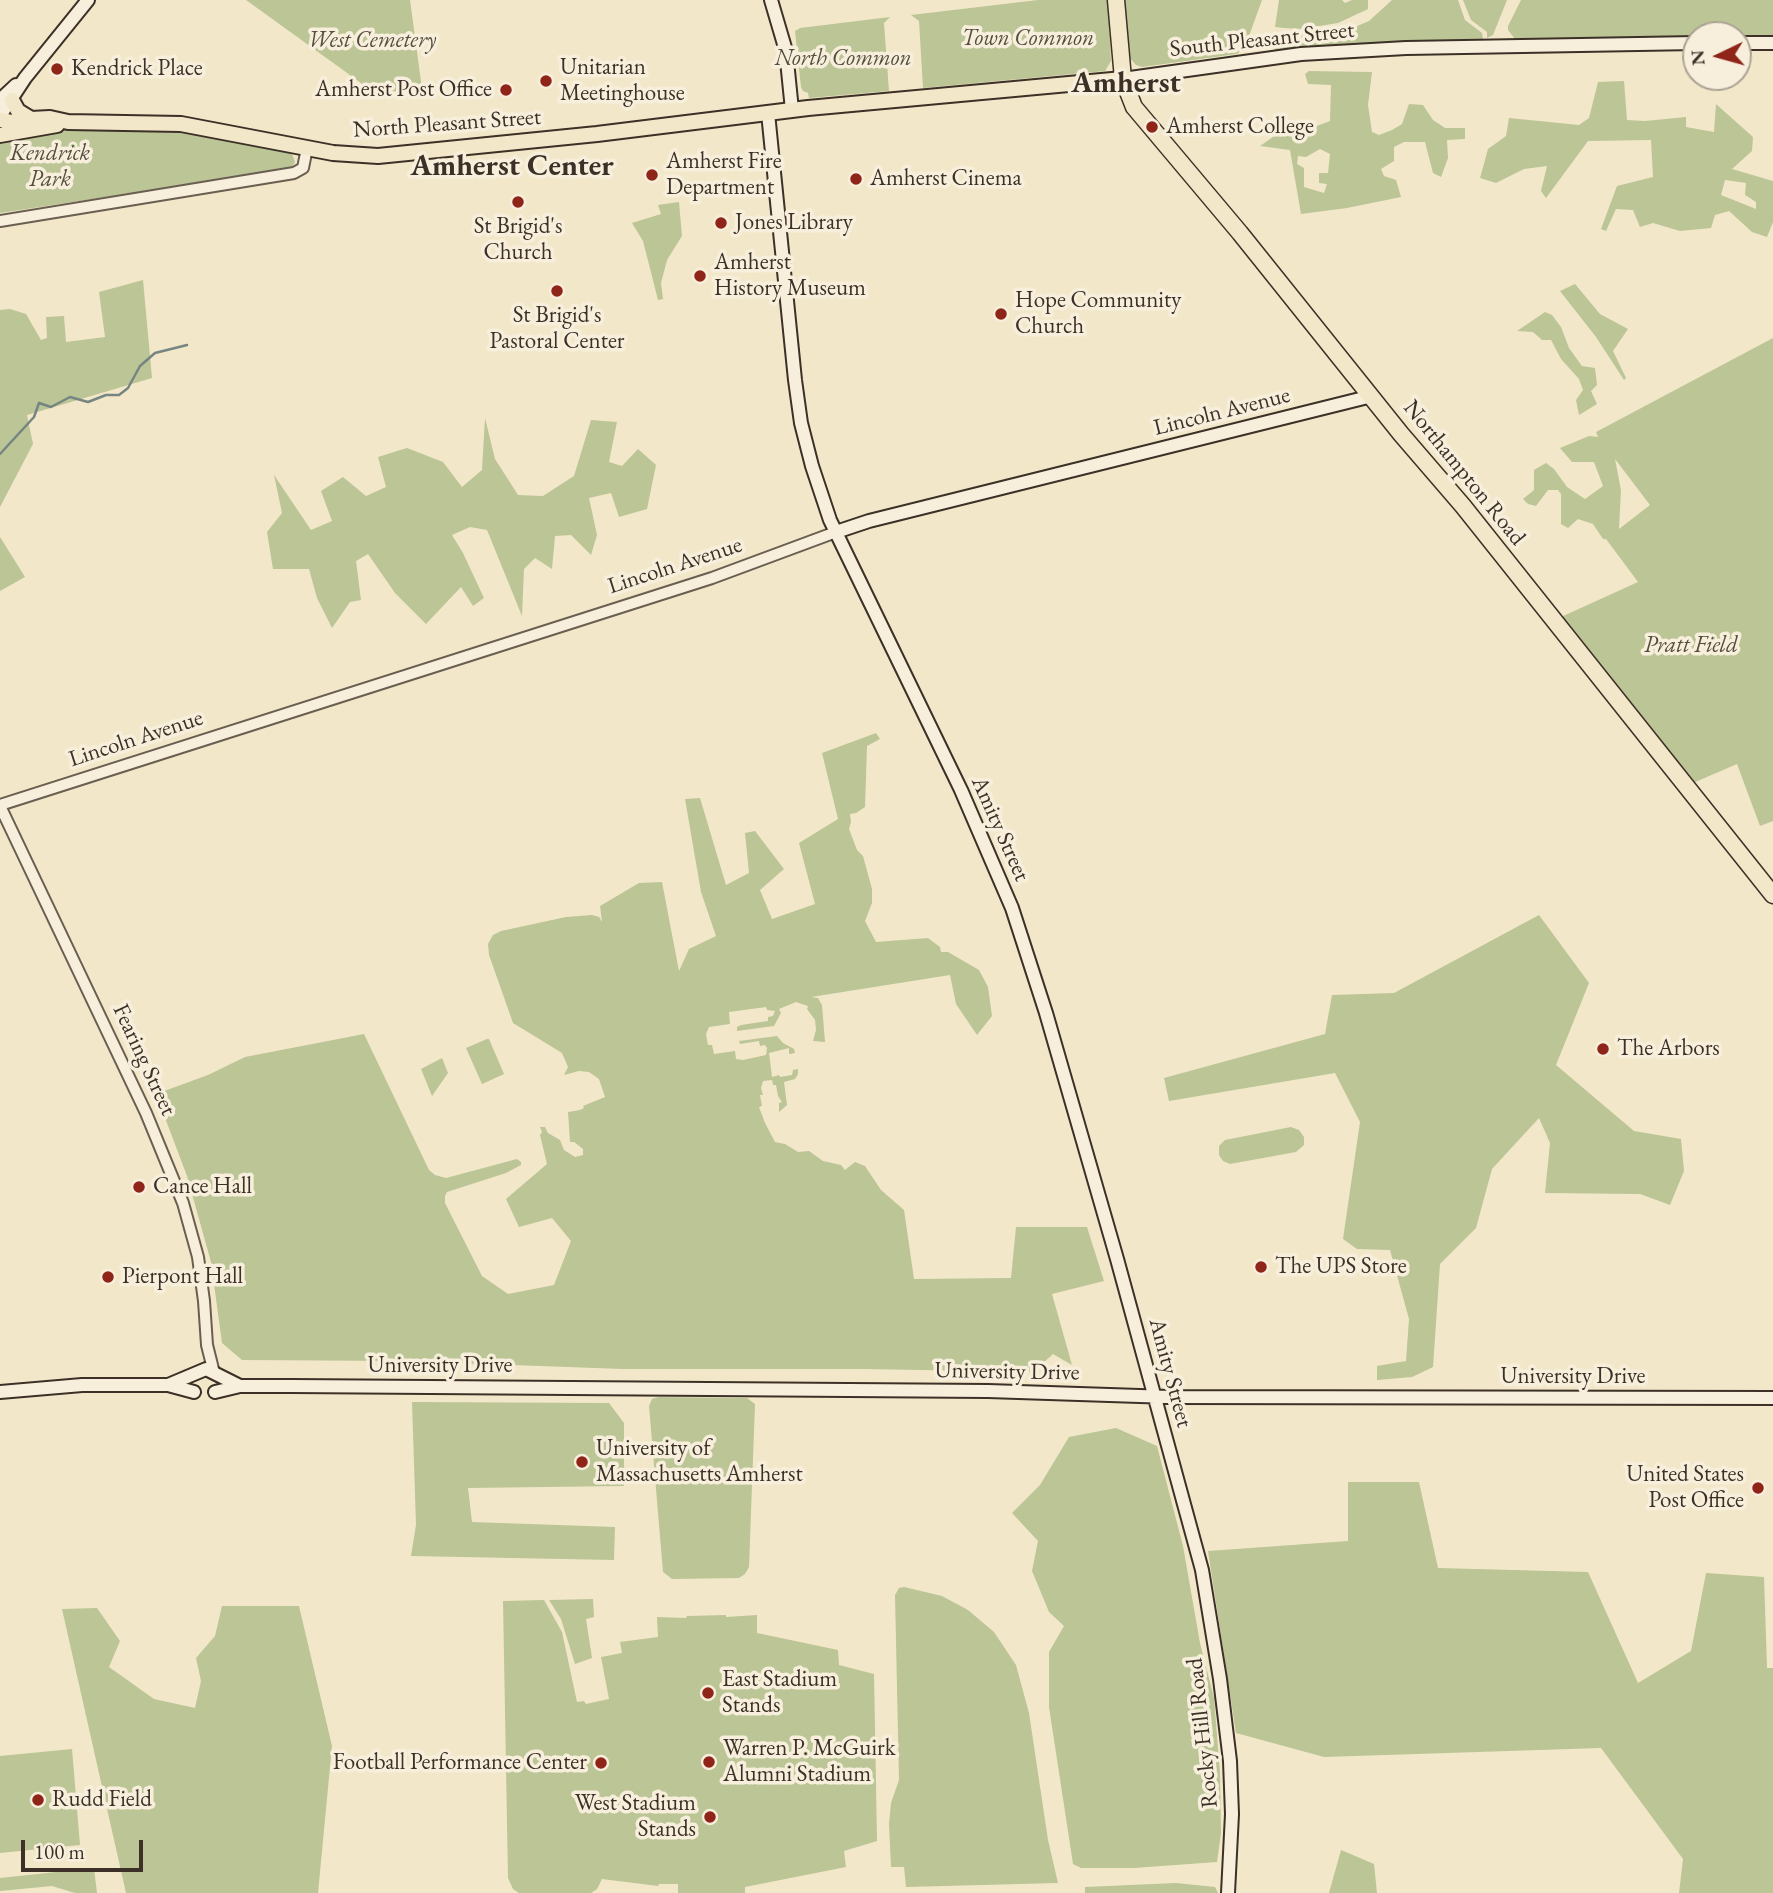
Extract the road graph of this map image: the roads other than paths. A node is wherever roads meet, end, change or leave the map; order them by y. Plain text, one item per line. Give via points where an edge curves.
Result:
1 (88, 0) edge
2 (771, 0) edge
3 (1116, 0) edge
4 (1682, 43) edge
5 (1752, 43) edge
6 (1773, 43) edge
7 (1123, 79) junction
8 (6, 100) edge
9 (792, 110) junction
10 (768, 113) junction
11 (30, 119) junction
12 (0, 122) edge
13 (68, 122) junction
14 (0, 135) edge
15 (307, 148) junction
16 (0, 221) edge
17 (1372, 396) junction
18 (836, 532) junction
19 (0, 806) edge
20 (1773, 895) edge
21 (207, 1345) junction
22 (196, 1373) junction
23 (215, 1374) junction
24 (168, 1385) junction
25 (240, 1386) junction
26 (0, 1392) edge
27 (194, 1392) junction
28 (215, 1392) junction
29 (1155, 1396) junction
30 (1773, 1398) edge
31 (1202, 1570) joint
32 (1228, 1893) edge

1 - 8 main road
2 - 9 main road via 784,45
3 - 7 highway, Northampton Road
4 - 7 main road, South Pleasant Street via 1301,54
5 - 6 main road
7 - 9 main road, South Pleasant Street
7 - 17 highway, Northampton Road via 1134,107
8 - 11 main road
8 - 12 main road
9 - 10 main road, North Pleasant Street
10 - 15 main road, North Pleasant Street via 398,155
10 - 18 main road, Amity Street via 799,410 819,489
11 - 12 main road
11 - 13 main road
13 - 14 main road
13 - 15 main road, North Pleasant Street via 181,124
15 - 16 street via 303,167 294,173
17 - 18 main road, Lincoln Avenue
17 - 20 highway, Northampton Road
18 - 19 street, Lincoln Avenue via 712,578
18 - 29 main road, Amity Street via 961,790 1012,908
19 - 21 street, Fearing Street via 146,1113 183,1203 198,1257
21 - 22 street, Fearing Street
21 - 23 street, Fearing Street
22 - 23 main road, University Drive via 206,1369
22 - 24 main road, University Drive
22 - 27 main road via 191,1383
23 - 25 main road, University Drive
23 - 28 main road
24 - 26 main road, University Drive via 82,1385
24 - 27 main road, University Drive
25 - 28 main road, University Drive
25 - 29 main road, University Drive
27 - 28 main road, University Drive via 205,1397
29 - 30 main road, University Drive
29 - 31 main road, Amity Street
31 - 32 main road, Rocky Hill Road via 1230,1761

